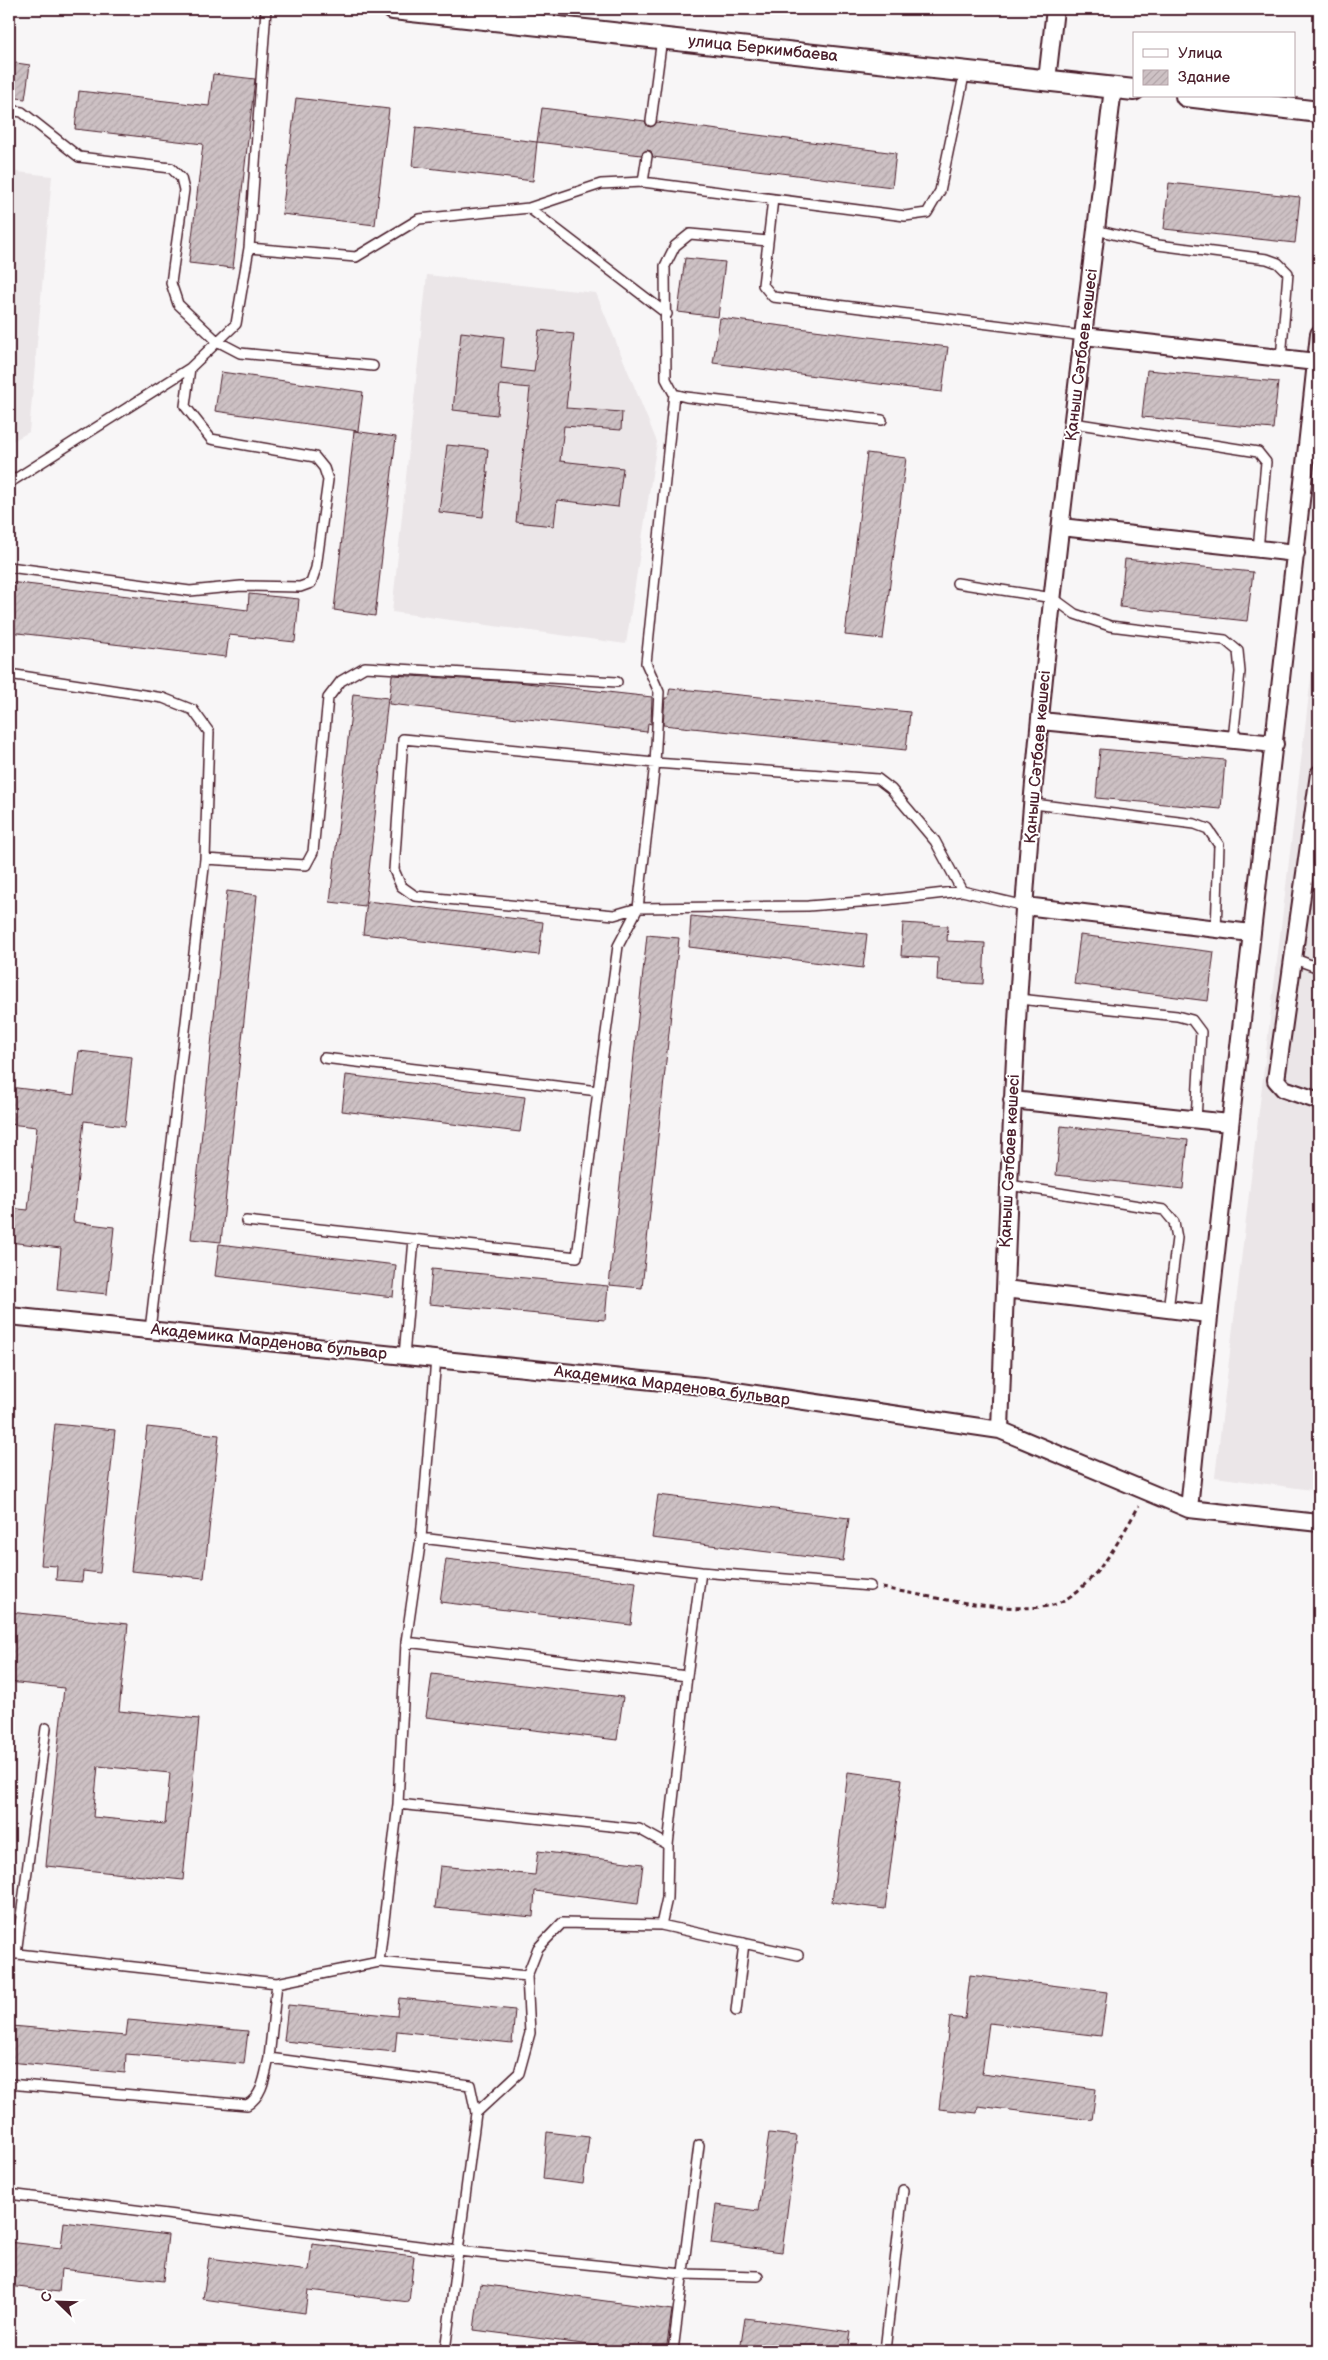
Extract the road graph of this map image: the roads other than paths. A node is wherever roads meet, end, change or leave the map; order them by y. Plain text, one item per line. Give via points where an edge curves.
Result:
1 (266, 9) edge
2 (393, 9) edge
3 (1055, 9) edge
4 (662, 38) junction
5 (965, 71) junction
6 (1047, 80) junction
7 (1113, 88) junction
8 (1133, 90) edge
9 (1203, 98) edge
10 (9, 110) edge
11 (1319, 112) edge
12 (651, 122) dead end
13 (647, 156) dead end
14 (643, 182) junction
15 (773, 199) junction
16 (529, 208) junction
17 (1096, 230) junction
18 (768, 241) junction
19 (249, 248) junction
20 (667, 314) junction
21 (1319, 334) edge
22 (1084, 336) junction
23 (217, 341) junction
24 (1282, 359) junction
25 (1316, 362) junction
26 (374, 366) dead end
27 (190, 368) junction
28 (674, 394) junction
29 (882, 420) dead end
30 (1074, 423) junction
31 (9, 483) edge
32 (1061, 527) junction
33 (1258, 550) junction
34 (1296, 554) junction
35 (9, 567) edge
36 (957, 583) dead end
37 (1053, 598) junction
38 (9, 674) edge
39 (617, 682) dead end
40 (1041, 721) junction
41 (1233, 740) junction
42 (1275, 744) junction
43 (655, 763) junction
44 (1319, 774) edge
45 (1034, 804) junction
46 (205, 858) junction
47 (1313, 858) edge
48 (962, 891) junction
49 (1024, 906) junction
50 (638, 908) junction
51 (1216, 930) junction
52 (1251, 933) junction
53 (1292, 958) junction
54 (1319, 968) edge
55 (1019, 999) junction
56 (324, 1058) dead end
57 (598, 1091) junction
58 (1012, 1100) junction
59 (1319, 1101) edge
60 (1196, 1120) junction
61 (1229, 1123) junction
62 (1009, 1185) junction
63 (246, 1221) dead end
64 (414, 1240) junction
65 (1005, 1289) junction
66 (1168, 1310) junction
67 (1208, 1314) junction
68 (9, 1316) edge
69 (150, 1330) junction
70 (404, 1356) junction
71 (436, 1359) junction
72 (1000, 1430) junction
73 (1189, 1509) junction
74 (1319, 1522) edge
75 (421, 1538) junction
76 (701, 1572) junction
77 (870, 1586) road end
78 (406, 1642) junction
79 (687, 1676) junction
80 (46, 1728) dead end
81 (398, 1804) junction
82 (668, 1845) junction
83 (660, 1925) junction
84 (744, 1943) junction
85 (13, 1954) edge
86 (798, 1955) dead end
87 (379, 1962) junction
88 (527, 1976) junction
89 (277, 1983) junction
90 (736, 2011) dead end
91 (269, 2058) junction
92 (9, 2084) edge
93 (476, 2113) junction
94 (699, 2145) dead end
95 (903, 2190) dead end
96 (9, 2194) edge
97 (458, 2250) junction
98 (683, 2274) junction
99 (758, 2276) dead end
100 (445, 2351) edge
101 (673, 2351) edge
102 (885, 2351) edge

1 - 19 lane
2 - 4 street, улица Беркимбаева
3 - 6 street
4 - 5 street, улица Беркимбаева
4 - 12 lane
5 - 6 street, улица Беркимбаева
5 - 15 lane via 940,191 927,213 905,216
6 - 7 street, улица Беркимбаева
7 - 8 street, улица Беркимбаева
7 - 17 street, Қаныш Сәтбаев көшесі
9 - 11 street
10 - 23 lane via 22,112 79,157 171,168 181,178 184,190 171,283 178,304
13 - 14 lane
14 - 15 lane
14 - 16 lane via 601,184
15 - 18 lane
16 - 19 lane via 419,219 356,257
16 - 20 lane
17 - 22 street, Қаныш Сәтбаев көшесі
17 - 24 lane via 1158,245 1278,263 1288,272
18 - 20 lane via 690,234 674,246 665,266
18 - 22 lane via 763,285 773,297
19 - 23 lane via 236,324
20 - 28 lane via 666,379
21 - 25 street
22 - 24 street
22 - 30 street, Қаныш Сәтбаев көшесі
23 - 26 lane via 240,354
23 - 27 lane
24 - 25 street
25 - 34 street
27 - 31 lane
27 - 35 lane via 185,406 210,439 315,457 324,468 328,480 316,568 311,582 300,587 241,586 190,591
28 - 29 lane
28 - 43 lane via 646,663 659,692
30 - 32 street, Қаныш Сәтбаев көшесі
30 - 33 lane via 1258,452 1266,462
32 - 33 street
32 - 37 street, Қаныш Сәтбаев көшесі
33 - 34 street
34 - 42 street
36 - 37 lane
37 - 40 street, Қаныш Сәтбаев көшесі
37 - 41 lane via 1075,614 1110,626 1225,640 1238,651 1240,672
38 - 46 lane via 163,698 192,710 209,732
39 - 46 lane via 365,667 341,681 328,698 313,852 306,865
40 - 41 street
40 - 45 street, Қаныш Сәтбаев көшесі
41 - 42 street
42 - 52 street
43 - 48 lane via 878,779 935,841
43 - 50 lane
43 - 50 lane via 403,739 394,870 401,886 415,896 614,915
44 - 47 street
45 - 49 street, Қаныш Сәтбаев көшесі
45 - 51 lane via 1195,824 1208,829 1219,845
46 - 69 lane
47 - 53 street
48 - 49 lane
48 - 50 lane via 808,906
49 - 51 street
49 - 55 street, Қаныш Сәтбаев көшесі
50 - 57 lane via 618,946
51 - 52 street
52 - 61 street
53 - 54 lane
53 - 59 street via 1276,1080 1284,1089
55 - 58 street, Қаныш Сәтбаев көшесі
55 - 60 lane via 1192,1020 1200,1032
56 - 57 lane
57 - 64 lane via 577,1257
58 - 60 street
58 - 62 street, Қаныш Сәтбаев көшесі
60 - 61 street
61 - 67 street
62 - 65 street, Қаныш Сәтбаев көшесі
62 - 66 lane via 1164,1210 1174,1222 1177,1238
63 - 64 lane
64 - 70 lane
65 - 66 street
65 - 72 street, Қаныш Сәтбаев көшесі
66 - 67 street
67 - 73 street
68 - 69 street, Академика Марденова бульвар
69 - 70 street, Академика Марденова бульвар
70 - 71 street, Академика Марденова бульвар
71 - 72 street, Академика Марденова бульвар via 702,1386
71 - 75 lane
72 - 73 street, Академика Марденова бульвар
73 - 74 street, Академика Марденова бульвар
75 - 76 lane
75 - 78 lane
76 - 77 lane
76 - 79 lane
78 - 79 lane
78 - 81 lane
79 - 82 lane
80 - 85 lane
81 - 82 lane via 639,1829
81 - 87 lane
82 - 83 lane via 667,1898
83 - 84 lane
83 - 88 lane via 562,1923 538,1948
84 - 86 lane
84 - 90 lane
85 - 89 lane
87 - 88 lane
87 - 89 lane
88 - 93 lane via 530,2033 519,2073
89 - 91 lane
91 - 92 lane via 259,2094 247,2106
91 - 93 lane via 470,2084
93 - 97 lane
94 - 98 lane
95 - 102 lane
96 - 97 lane
97 - 98 lane
97 - 100 lane
98 - 99 lane
98 - 101 lane

